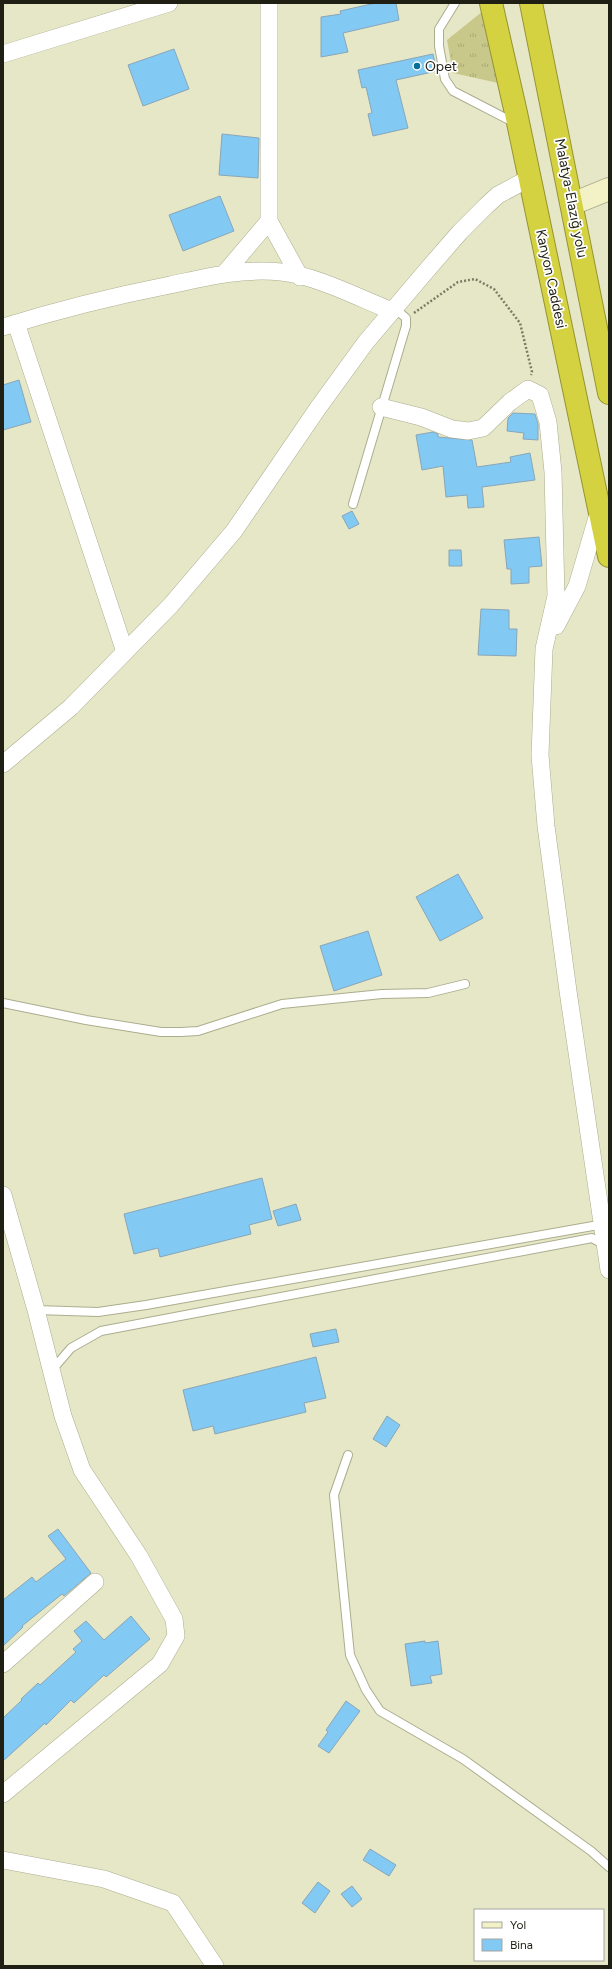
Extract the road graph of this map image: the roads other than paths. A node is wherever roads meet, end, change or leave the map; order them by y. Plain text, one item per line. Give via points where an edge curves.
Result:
1 (169, 3) edge
2 (269, 3) edge
3 (455, 3) edge
4 (491, 3) edge
5 (531, 3) edge
6 (3, 54) edge
7 (519, 125) junction
8 (530, 178) junction
9 (609, 189) edge
10 (572, 204) junction
11 (268, 221) junction
12 (224, 274) junction
13 (300, 277) junction
14 (399, 315) junction
15 (10, 325) edge
16 (609, 393) edge
17 (381, 407) junction
18 (353, 504) dead end
19 (599, 511) junction
20 (609, 556) edge
21 (544, 649) junction
22 (125, 652) junction
23 (3, 764) edge
24 (465, 984) dead end
25 (3, 1003) edge
26 (3, 1194) edge
27 (606, 1224) edge
28 (607, 1246) edge
29 (609, 1270) edge
30 (36, 1310) junction
31 (51, 1371) junction
32 (348, 1455) dead end
33 (95, 1582) dead end
34 (3, 1664) edge
35 (3, 1794) edge
36 (3, 1860) edge
37 (609, 1867) edge
38 (215, 1966) edge

1 - 6 street
2 - 11 street
3 - 7 lane via 439,29 439,46 446,79 453,91
4 - 7 highway, Kanyon Caddesi
5 - 10 highway, Malatya-Elazığ yolu
7 - 8 highway, Kanyon Caddesi
8 - 14 street via 498,195 460,232
8 - 19 highway, Kanyon Caddesi
9 - 10 street
10 - 16 highway, Malatya-Elazığ yolu
11 - 12 street
11 - 13 street
12 - 13 street via 282,272
12 - 15 street via 127,294
13 - 14 street
14 - 17 lane
14 - 22 street via 366,342 234,531 171,606
15 - 22 street
17 - 18 lane
17 - 21 street via 468,431 483,428 528,389 540,395 548,422 553,472 556,596
19 - 20 highway, Kanyon Caddesi
19 - 21 street via 577,586
21 - 27 street via 540,756 546,826 568,990
22 - 23 street via 71,707
24 - 25 lane via 428,993 382,994 282,1004 198,1031 180,1032 133,1028
26 - 30 street
27 - 28 street
27 - 30 lane via 146,1305 98,1312
28 - 29 street
28 - 31 lane via 592,1238 101,1331 71,1348
30 - 31 street
31 - 35 street via 82,1470 139,1556 174,1619 176,1636 160,1664
32 - 37 lane via 334,1495 350,1656 366,1690 380,1711 463,1759 591,1851
33 - 34 street
36 - 38 street via 104,1879 173,1903

